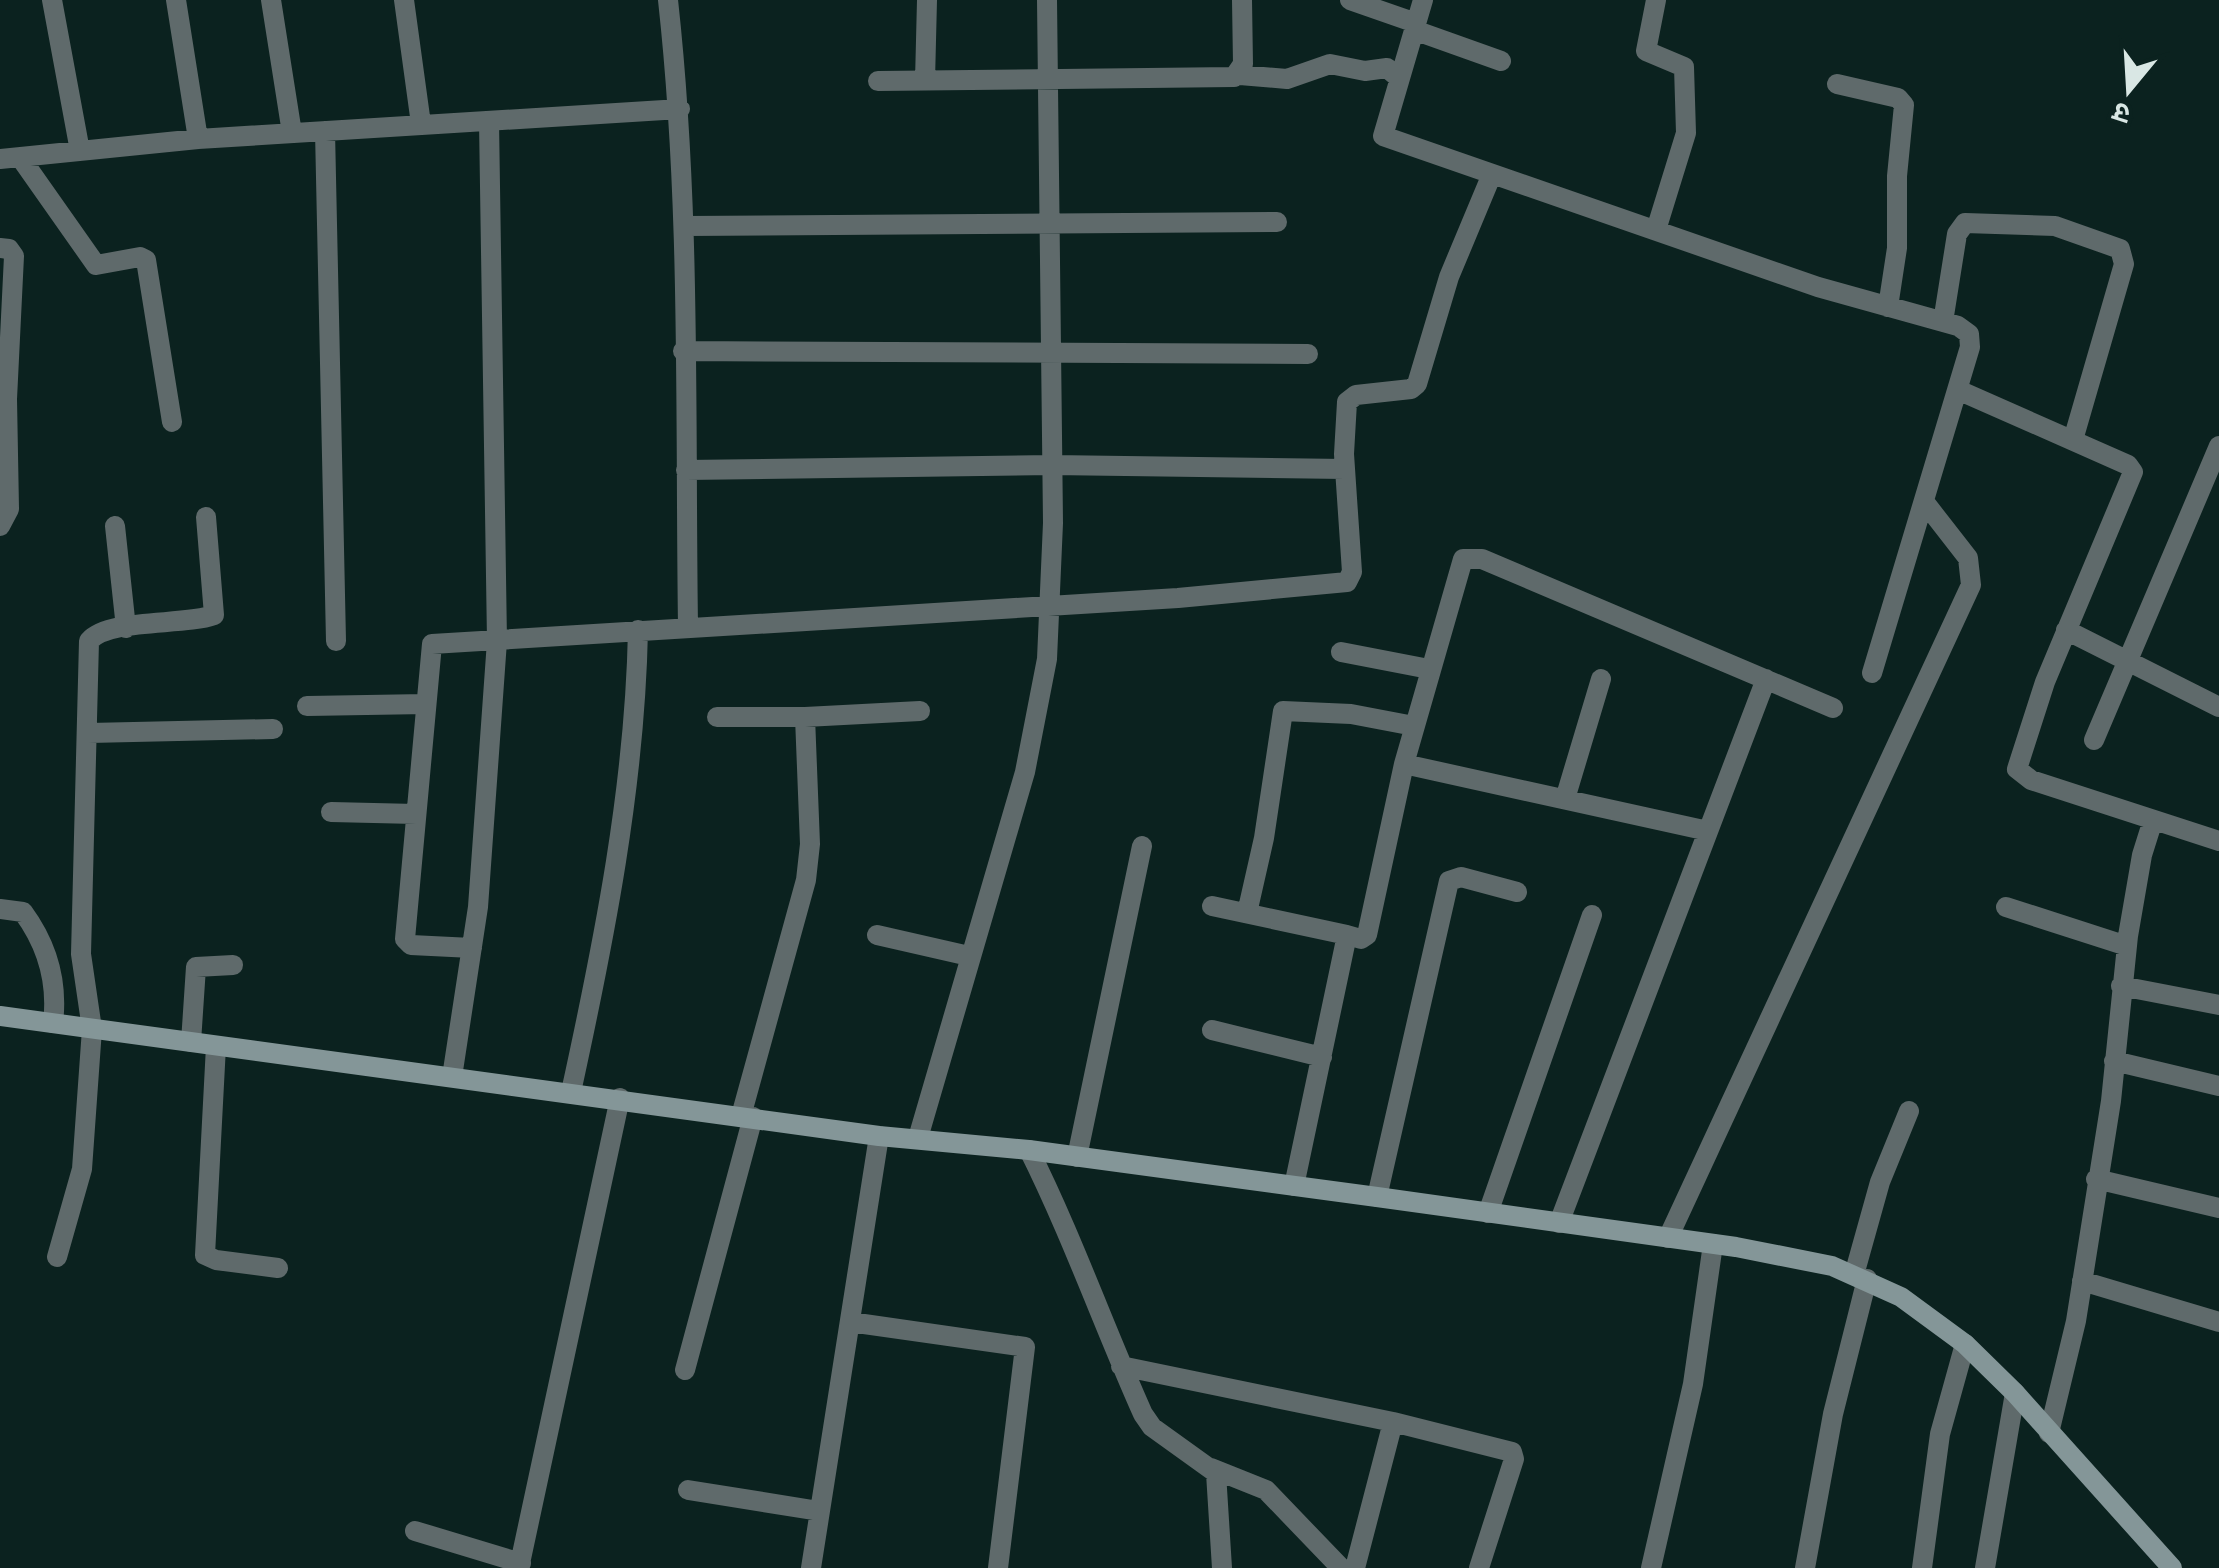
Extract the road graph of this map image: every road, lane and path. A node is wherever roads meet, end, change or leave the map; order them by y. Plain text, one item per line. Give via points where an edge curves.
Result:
1 (52, 0) edge
2 (176, 0) edge
3 (271, 0) edge
4 (404, 0) edge
5 (668, 0) edge
6 (927, 0) edge
7 (1047, 0) edge
8 (1242, 0) edge
9 (1350, 0) edge
10 (1423, 0) edge
11 (1656, 0) edge
12 (1415, 26) junction
13 (1500, 61) dead end
14 (1240, 75) junction
15 (1399, 78) junction
16 (878, 81) dead end
17 (924, 81) junction
18 (1050, 81) junction
19 (1837, 84) dead end
20 (680, 108) junction
21 (489, 121) junction
22 (421, 124) junction
23 (326, 131) junction
24 (292, 133) junction
25 (198, 138) junction
26 (80, 150) junction
27 (10, 158) edge
28 (1492, 174) junction
29 (1050, 221) junction
30 (1277, 222) dead end
31 (686, 226) junction
32 (1656, 230) junction
33 (0, 248) edge
34 (1888, 307) junction
35 (1943, 322) junction
36 (682, 350) junction
37 (1049, 353) junction
38 (1308, 354) dead end
39 (1958, 390) junction
40 (172, 422) dead end
41 (2073, 440) junction
42 (2219, 446) edge
43 (1052, 465) junction
44 (1345, 469) junction
45 (686, 470) junction
46 (2210, 493) edge
47 (1926, 504) junction
48 (206, 517) dead end
49 (0, 526) edge
50 (115, 526) dead end
51 (1050, 605) junction
52 (688, 626) junction
53 (126, 628) junction
54 (638, 630) junction
55 (2066, 630) junction
56 (336, 641) dead end
57 (497, 641) junction
58 (1341, 652) dead end
59 (2128, 660) junction
60 (1429, 669) junction
61 (1872, 673) dead end
62 (1766, 679) junction
63 (1602, 680) dead end
64 (426, 704) junction
65 (307, 706) dead end
66 (2219, 707) edge
67 (1833, 708) dead end
68 (920, 710) dead end
69 (717, 717) dead end
70 (804, 718) junction
71 (1414, 726) junction
72 (273, 729) dead end
73 (89, 732) junction
74 (2094, 740) dead end
75 (1404, 764) junction
76 (1565, 799) junction
77 (331, 812) dead end
78 (416, 814) junction
79 (2153, 820) junction
80 (1708, 831) junction
81 (2219, 842) edge
82 (1142, 846) dead end
83 (1517, 892) dead end
84 (1212, 906) dead end
85 (2006, 907) dead end
86 (0, 909) edge
87 (1248, 913) junction
88 (1592, 915) dead end
89 (877, 935) dead end
90 (1347, 935) junction
91 (2127, 946) junction
92 (472, 948) junction
93 (969, 956) junction
94 (233, 965) dead end
95 (2121, 986) junction
96 (2219, 1005) edge
97 (54, 1014) junction
98 (0, 1016) edge
99 (91, 1021) junction
100 (1212, 1030) dead end
101 (192, 1031) junction
102 (216, 1046) junction
103 (1322, 1057) junction
104 (2114, 1061) junction
105 (453, 1067) junction
106 (574, 1078) junction
107 (2219, 1086) edge
108 (620, 1098) junction
109 (746, 1107) junction
110 (1909, 1112) dead end
111 (921, 1127) junction
112 (879, 1136) junction
113 (1080, 1145) junction
114 (1029, 1150) junction
115 (1296, 1177) junction
116 (2096, 1179) junction
117 (1380, 1186) junction
118 (1491, 1205) junction
119 (2219, 1208) edge
120 (1562, 1214) junction
121 (1672, 1229) junction
122 (1713, 1244) junction
123 (57, 1257) dead end
124 (278, 1268) dead end
125 (1860, 1268) junction
126 (2082, 1281) junction
127 (850, 1322) junction
128 (2219, 1322) edge
129 (1965, 1344) junction
130 (1122, 1366) junction
131 (685, 1370) dead end
132 (2015, 1394) junction
133 (1393, 1422) junction
134 (2052, 1422) junction
135 (1212, 1468) junction
136 (688, 1490) dead end
137 (819, 1510) junction
138 (414, 1531) dead end
139 (520, 1565) edge
140 (811, 1568) edge
141 (998, 1568) edge
142 (1222, 1568) edge
143 (1341, 1568) edge
144 (1355, 1568) edge
145 (1480, 1568) edge
146 (1651, 1568) edge
147 (1805, 1568) edge
148 (1922, 1568) edge
149 (1986, 1568) edge
150 (2172, 1568) edge

1 - 26 street
2 - 25 street
3 - 24 street
4 - 22 street
5 - 20 street
6 - 17 street
7 - 18 street
8 - 14 street
9 - 12 street
10 - 12 street
11 - 32 street via 1646,51 1684,67 1686,126
12 - 13 street
12 - 15 street
14 - 15 street via 1288,79 1332,64 1387,68
14 - 18 street
15 - 28 street via 1383,136
16 - 17 street
17 - 18 street
18 - 29 street
19 - 34 street via 1904,105
20 - 21 street
20 - 31 street
21 - 22 street
21 - 57 street
22 - 23 street
23 - 24 street
23 - 56 street
24 - 25 street
25 - 26 street
26 - 27 street
27 - 40 street via 96,265 146,260
28 - 32 street
28 - 44 street via 1448,277 1417,384 1348,402
29 - 30 street
29 - 31 street
29 - 37 street
31 - 36 street
32 - 34 street
33 - 49 street via 14,256 9,510
34 - 35 street
35 - 39 street via 1966,330 1971,340
35 - 41 street via 1965,223 2055,226 2120,249 2124,264
36 - 37 street
36 - 45 street
37 - 38 street
37 - 43 street
39 - 41 street
39 - 47 street
41 - 55 street via 2133,472
42 - 46 street
43 - 44 street
43 - 45 street
43 - 51 street
44 - 51 street via 1352,572 1347,582
45 - 52 street
46 - 59 street
47 - 61 street
47 - 121 street via 1968,558 1970,585
48 - 53 street via 214,614
50 - 53 street
51 - 52 street
51 - 93 street via 1036,732
52 - 54 street
53 - 73 street via 89,641
54 - 57 street
54 - 106 street via 622,815
55 - 59 street
55 - 79 street via 2017,769 2031,780
57 - 64 street via 431,645
57 - 92 street
58 - 60 street
59 - 66 street
59 - 74 street
60 - 62 street via 1459,565 1468,555
60 - 71 street
62 - 67 street
62 - 80 street
63 - 76 street
64 - 65 street
64 - 78 street
68 - 70 street
69 - 70 street
70 - 109 street via 809,861
71 - 75 street
71 - 87 street via 1283,711
72 - 73 street
73 - 99 street via 81,954
75 - 76 street
75 - 90 street via 1367,935
76 - 80 street
77 - 78 street
78 - 92 street via 405,942
79 - 81 street
79 - 91 street
80 - 120 street
82 - 113 street
83 - 117 street via 1461,877 1449,881
84 - 87 street
85 - 91 street
86 - 97 street via 23,912 36,931 56,982
87 - 90 street
88 - 118 street
89 - 93 street
90 - 103 street
91 - 95 street
92 - 105 street
93 - 111 street
94 - 101 street via 196,968
95 - 96 street
95 - 104 street
97 - 98 street
97 - 99 street
99 - 101 street
99 - 123 street via 82,1169
100 - 103 street
101 - 102 street
102 - 105 street
102 - 124 street via 205,1254
103 - 115 street
104 - 107 street
104 - 116 street
105 - 106 street
106 - 108 street
108 - 109 street
108 - 139 street
109 - 112 street
109 - 131 street
110 - 125 street via 1880,1182
111 - 112 street
111 - 114 street
112 - 127 street
113 - 114 street
113 - 115 street
114 - 130 street
115 - 117 street
116 - 119 street
116 - 126 street
117 - 118 street
118 - 120 street
120 - 121 street
121 - 122 street
122 - 125 street
122 - 146 street via 1693,1384
125 - 129 street
125 - 147 street
126 - 128 street
126 - 134 street
127 - 137 street
127 - 141 street via 1025,1347
129 - 132 street
129 - 148 street via 1940,1434
130 - 133 street
130 - 135 street via 1152,1427
132 - 134 street
132 - 149 street
133 - 144 street
133 - 145 street via 1514,1456
134 - 150 street
135 - 142 street via 1220,1489
135 - 143 street via 1266,1490
136 - 137 street
137 - 140 street
138 - 139 street

